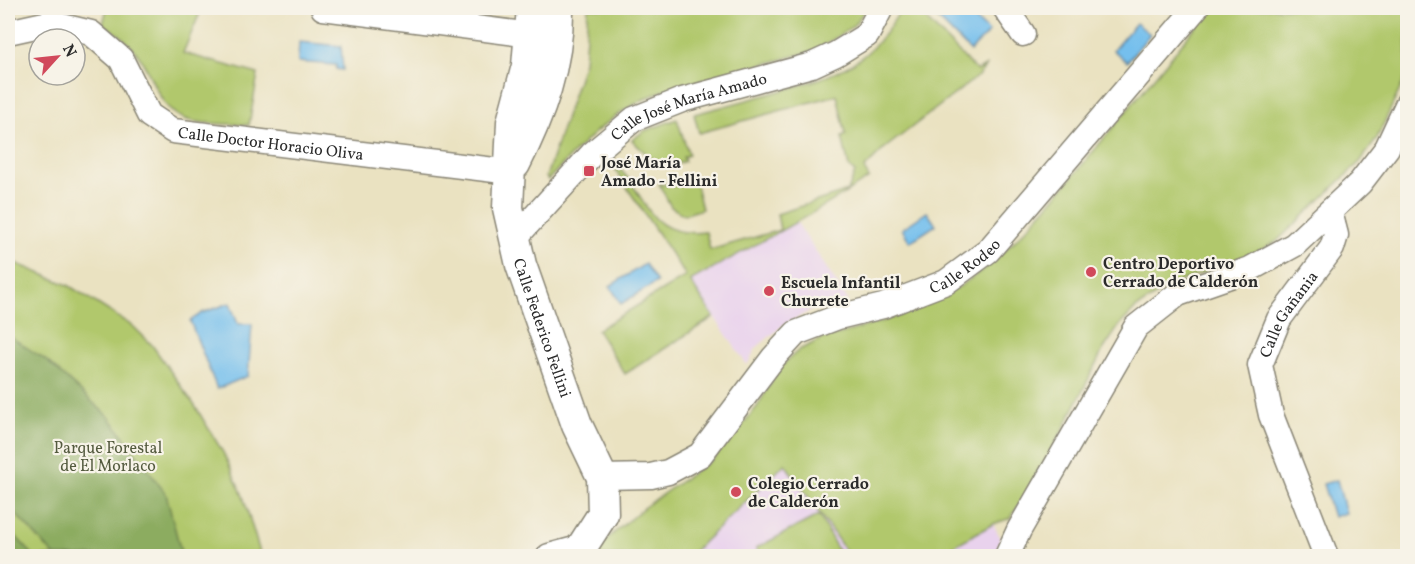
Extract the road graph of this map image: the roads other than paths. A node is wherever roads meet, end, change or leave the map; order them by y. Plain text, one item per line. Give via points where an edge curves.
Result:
1 (322, 8) edge
2 (558, 8) edge
3 (881, 8) edge
4 (1005, 8) edge
5 (1196, 8) edge
6 (541, 27) edge
7 (8, 32) edge
8 (1023, 34) dead end
9 (1407, 103) edge
10 (511, 172) junction
11 (1330, 212) junction
12 (515, 238) junction
13 (602, 477) junction
14 (579, 552) edge
15 (549, 556) edge
16 (1007, 556) edge
17 (1326, 556) edge

1 - 6 street
2 - 6 street, Calle Federico Fellini
3 - 12 street, Calle José María Amado via 867,35 812,65 682,100 634,119 592,154
4 - 8 street
5 - 13 street, Calle Rodeo via 988,251 946,282 796,333 700,455 668,472 651,476
6 - 10 street, Calle Federico Fellini via 534,126
7 - 10 street, Calle Doctor Horacio Oliva via 50,23 91,33 121,59 149,115 173,131
9 - 11 street via 1387,148 1360,183
10 - 12 street, Calle Federico Fellini via 508,208
11 - 16 street via 1294,245 1250,269 1178,294 1136,327
11 - 17 street, Calle Gañania via 1336,235 1332,248 1279,319 1260,365 1271,415
12 - 13 street, Calle Federico Fellini via 577,425
13 - 14 street via 603,514
14 - 15 street

